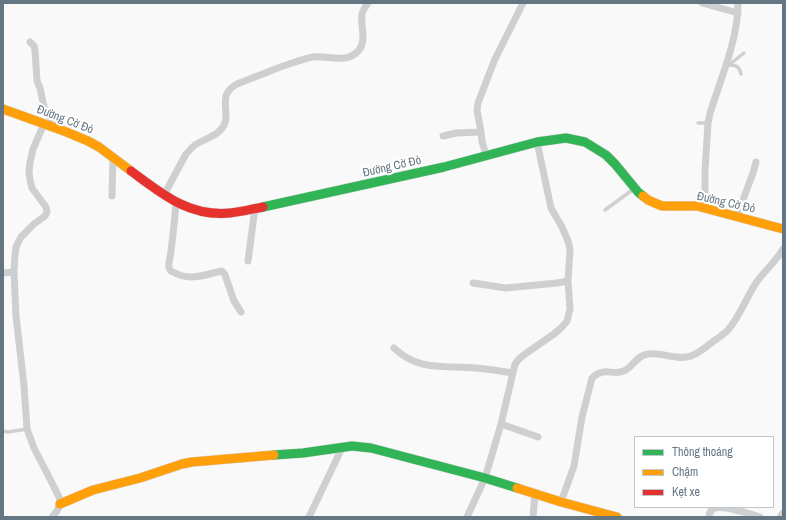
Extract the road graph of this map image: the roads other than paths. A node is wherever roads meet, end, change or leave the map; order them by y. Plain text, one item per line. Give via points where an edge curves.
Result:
1 (368, 3) edge
2 (522, 3) edge
3 (702, 3) edge
4 (738, 3) edge
5 (738, 13) junction
6 (30, 42) dead end
7 (744, 53) dead end
8 (727, 65) junction
9 (741, 74) dead end
10 (3, 106) edge
11 (3, 110) edge
12 (698, 123) dead end
13 (708, 123) junction
14 (44, 124) junction
15 (57, 128) junction
16 (481, 132) junction
17 (443, 136) dead end
18 (537, 142) junction
19 (486, 155) junction
20 (113, 157) junction
21 (756, 162) dead end
22 (635, 188) junction
23 (164, 195) junction
24 (112, 196) dead end
25 (176, 202) junction
26 (255, 208) junction
27 (705, 208) junction
28 (605, 210) dead end
29 (737, 216) junction
30 (783, 229) edge
31 (783, 249) edge
32 (248, 261) dead end
33 (14, 272) junction
34 (3, 273) edge
35 (568, 281) junction
36 (473, 283) dead end
37 (241, 312) dead end
38 (394, 348) dead end
39 (514, 372) junction
40 (501, 424) junction
41 (27, 429) junction
42 (3, 431) edge
43 (538, 437) dead end
44 (342, 448) junction
45 (485, 478) junction
46 (535, 493) junction
47 (561, 502) junction
48 (60, 504) junction
49 (716, 508) edge
50 (725, 508) edge
51 (783, 513) edge
52 (52, 517) edge
53 (308, 517) edge
54 (467, 517) edge
55 (533, 517) edge
56 (618, 517) edge
57 (709, 517) edge
58 (760, 517) edge
59 (780, 517) edge

1 - 23 street via 362,15 363,40 356,54 341,59 314,57 300,60 231,87 225,98 225,123 214,136 190,149
2 - 16 street via 478,102
3 - 5 street
4 - 5 street
5 - 8 street
6 - 15 street via 35,50 37,81 44,107
7 - 8 lane
8 - 9 lane via 738,67
8 - 13 street
10 - 11 street
11 - 14 main road, Đường Cờ Đỏ
12 - 13 lane
13 - 27 street
14 - 15 main road, Đường Cờ Đỏ
14 - 33 street via 33,149 29,171 32,188 47,212 21,237 16,247
15 - 20 main road, Đường Cờ Đỏ via 88,141
16 - 17 street
16 - 19 street
18 - 19 main road, Đường Cờ Đỏ
18 - 22 main road, Đường Cờ Đỏ via 566,138 585,142 606,155
18 - 35 street via 551,208 562,226 570,249
19 - 26 main road, Đường Cờ Đỏ via 444,167
20 - 23 main road, Đường Cờ Đỏ
20 - 24 street
21 - 29 street
22 - 27 main road, Đường Cờ Đỏ via 648,200 662,206
22 - 28 lane
23 - 25 main road, Đường Cờ Đỏ
25 - 26 main road, Đường Cờ Đỏ via 208,213 230,213
25 - 37 street via 168,266 172,272 189,277 223,272
26 - 32 street
27 - 29 main road, Đường Cờ Đỏ
29 - 30 main road, Đường Cờ Đỏ
31 - 47 street via 757,282 728,330 698,353 688,357 648,354 624,371 602,372 592,378 574,466
33 - 34 street
33 - 41 street
35 - 36 street via 506,288
35 - 39 street via 570,309 566,321 554,334 519,359
38 - 39 street via 410,360 427,365
39 - 40 street
40 - 43 street
40 - 45 street
41 - 42 lane
41 - 48 street
44 - 45 main road via 371,448
44 - 48 main road via 192,462 93,490
44 - 53 street
45 - 46 main road
45 - 54 street
46 - 47 main road
46 - 55 street
47 - 56 main road
48 - 52 street
49 - 57 street
50 - 58 street
51 - 59 street

